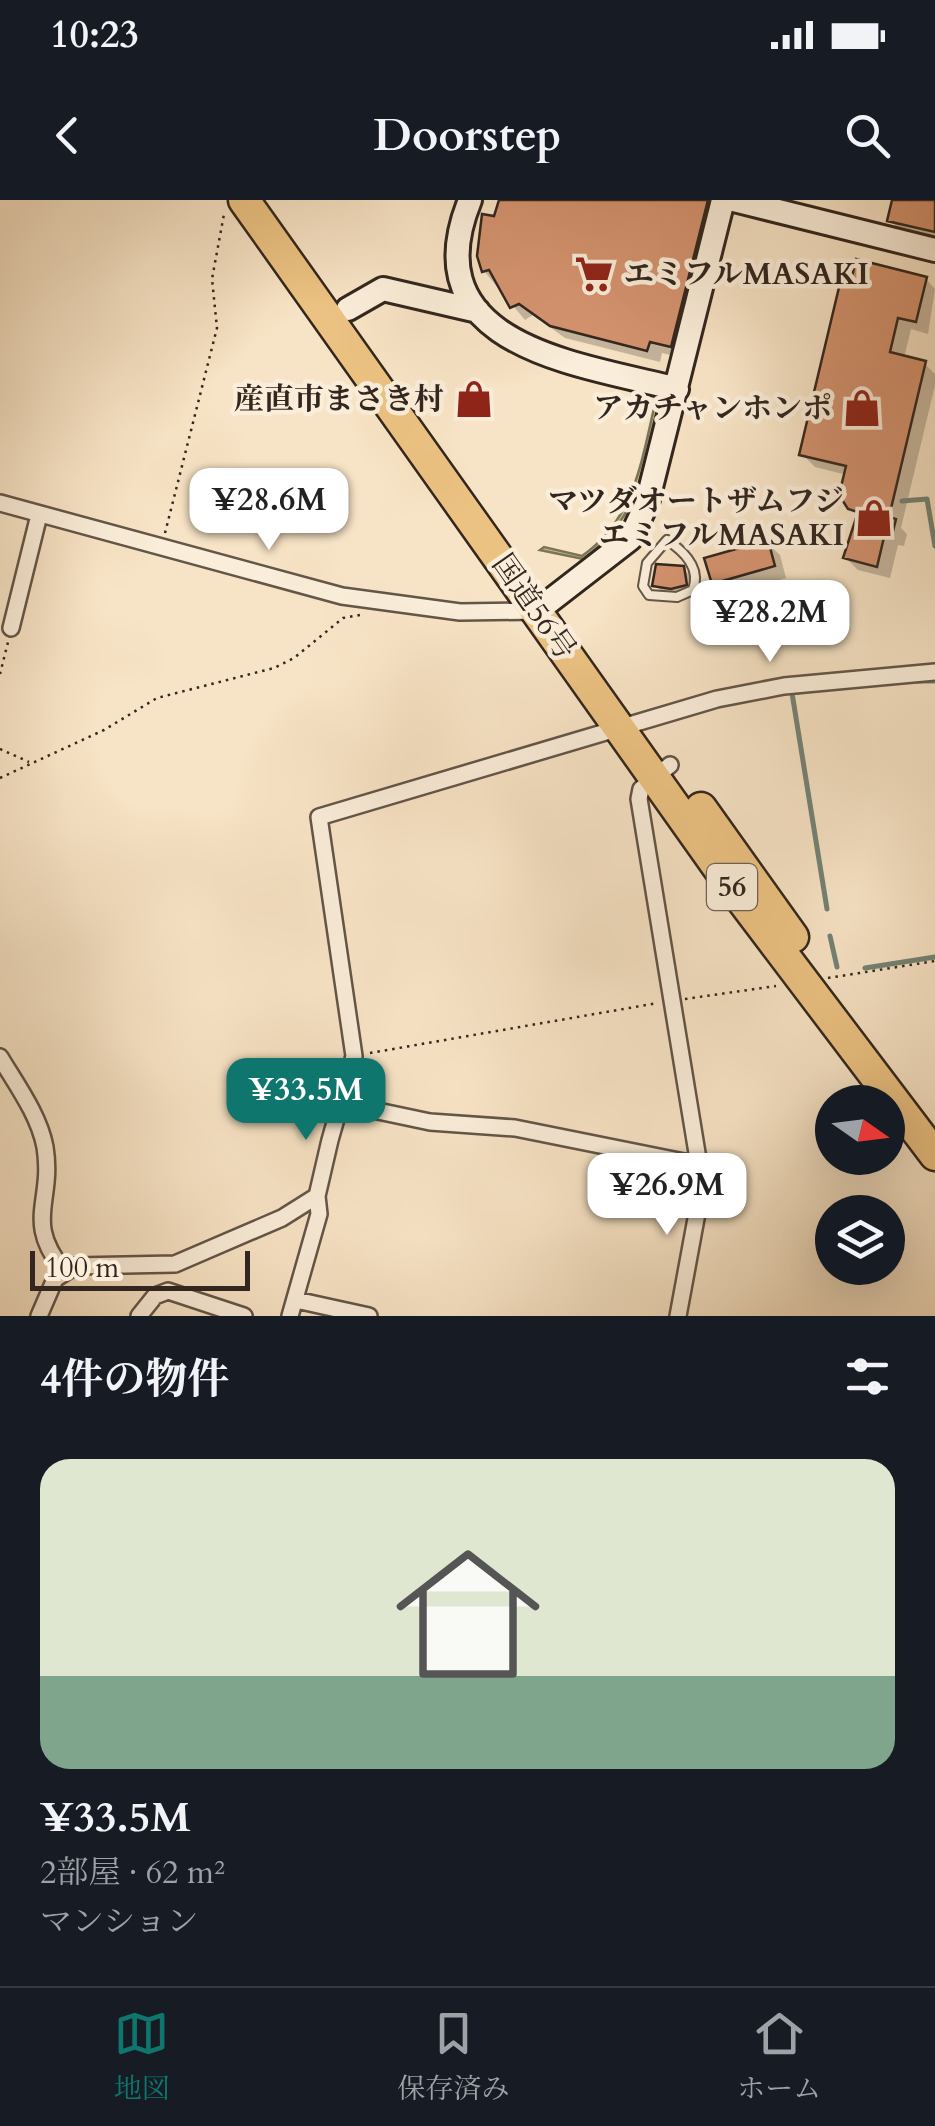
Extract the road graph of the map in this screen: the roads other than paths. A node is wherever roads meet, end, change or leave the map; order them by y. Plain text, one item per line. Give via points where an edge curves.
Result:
1 (269, 200) edge
2 (470, 200) edge
3 (723, 200) edge
4 (734, 200) edge
5 (235, 204) edge
6 (935, 250) edge
7 (348, 309) junction
8 (478, 312) junction
9 (677, 388) junction
10 (0, 504) edge
11 (40, 514) junction
12 (668, 540) joint
13 (545, 606) junction
14 (12, 628) road end
15 (935, 672) edge
16 (628, 724) junction
17 (662, 771) junction
18 (812, 980) junction
19 (0, 1057) edge
20 (340, 1103) junction
21 (935, 1122) edge
22 (935, 1155) edge
23 (698, 1165) junction
24 (317, 1196) junction
25 (64, 1271) junction
26 (296, 1300) junction
27 (39, 1316) edge
28 (139, 1316) edge
29 (244, 1316) edge
30 (290, 1316) edge
31 (370, 1316) edge
32 (678, 1316) edge

1 - 7 highway, 国道56号 / 56
2 - 8 street via 460,259
3 - 9 street
4 - 6 street
5 - 13 highway, 国道56号 / 56
7 - 8 street via 383,289
7 - 13 highway, 国道56号 / 56
8 - 9 street via 525,349
9 - 13 street via 647,504 630,539
10 - 11 street
11 - 13 street via 401,606
11 - 14 street
12 - 12 lane via 686,552 697,576 693,590 677,597 649,594 643,586 647,563
13 - 16 highway, 国道56号 / 56
15 - 16 street via 784,686
16 - 17 highway, 国道56号 / 56
16 - 20 street via 319,817 354,1056
17 - 18 highway, 国道56号 / 56
17 - 23 street via 639,799
18 - 21 highway, 国道56号 / 56
18 - 22 highway, 国道56号 / 56
19 - 25 street via 40,1128 46,1165 42,1241
20 - 23 street via 430,1122 516,1128
20 - 24 street
23 - 32 street via 700,1197
24 - 25 street via 175,1264
24 - 26 street via 319,1214
25 - 27 street
26 - 30 street
26 - 31 street
28 - 29 street via 168,1291

